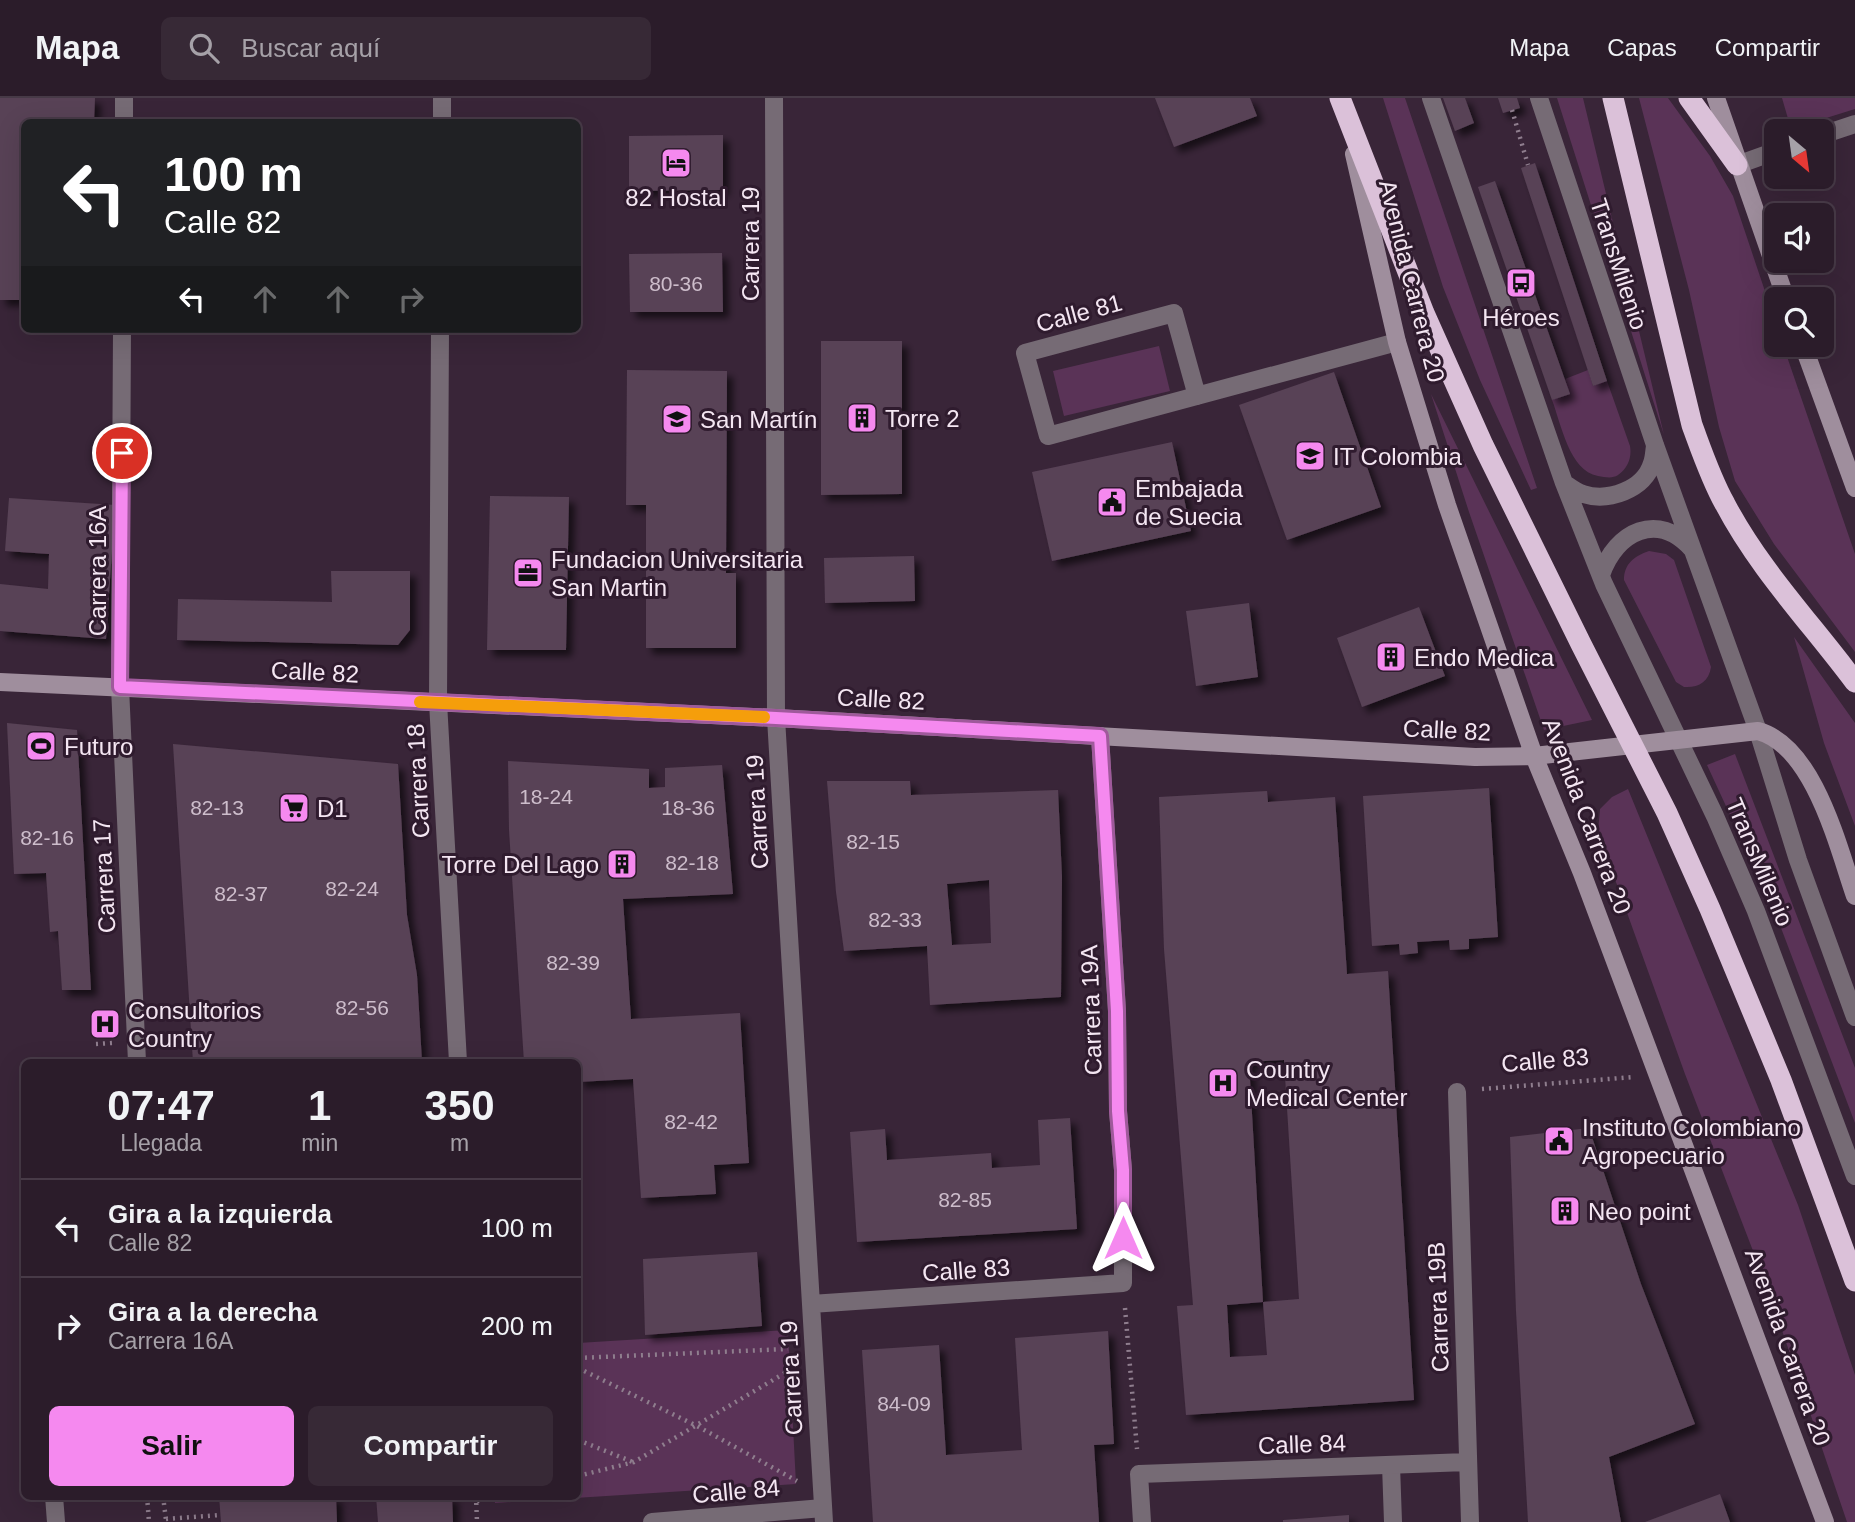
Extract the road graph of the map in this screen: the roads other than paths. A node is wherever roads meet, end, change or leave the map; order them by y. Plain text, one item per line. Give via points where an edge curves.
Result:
1 (124, 98) edge
2 (442, 98) edge
3 (774, 98) edge
4 (1431, 98) edge
5 (1539, 98) edge
6 (1613, 98) edge
7 (1689, 98) edge
8 (1716, 98) edge
9 (1342, 107) edge
10 (124, 119) edge
11 (442, 119) edge
12 (1855, 124) edge
13 (1834, 131) edge
14 (1764, 155) edge
15 (1737, 164) junction
16 (1782, 287) edge
17 (122, 333) edge
18 (440, 333) edge
19 (1397, 342) junction
20 (1807, 357) edge
21 (1197, 396) junction
22 (1655, 445) junction
23 (1564, 483) junction
24 (1855, 488) edge
25 (1692, 549) junction
26 (1601, 575) junction
27 (1855, 681) edge
28 (0, 682) edge
29 (120, 687) junction
30 (438, 702) junction
31 (776, 718) junction
32 (1758, 731) junction
33 (1100, 736) junction
34 (1678, 740) junction
35 (1632, 745) junction
36 (1534, 756) junction
37 (1855, 896) edge
38 (1855, 1017) edge
39 (137, 1059) edge
40 (458, 1059) edge
41 (1457, 1091) road end
42 (1855, 1176) edge
43 (1855, 1281) edge
44 (1124, 1283) joint
45 (811, 1304) junction
46 (1467, 1462) junction
47 (1391, 1465) junction
48 (54, 1500) edge
49 (823, 1508) edge
50 (56, 1522) edge
51 (652, 1522) edge
52 (1142, 1522) edge
53 (1393, 1522) edge
54 (1470, 1522) edge
55 (1825, 1522) edge

1 - 10 street
2 - 11 street
3 - 31 street, Carrera 19
4 - 23 street, TransMilenio
5 - 22 street, TransMilenio
6 - 27 highway via 1692,425 1705,462 1752,548
7 - 15 highway
8 - 15 main road
9 - 19 main road, Avenida Carrera 20
9 - 35 highway, Avenida Carrera 20 via 1424,313 1483,445
12 - 13 street
14 - 15 street
15 - 16 main road
17 - 29 street, Carrera 16A
18 - 30 street, Carrera 18
19 - 21 street, Calle 81
19 - 36 main road, Avenida Carrera 20 via 1447,505
20 - 24 main road
21 - 21 street, Calle 81 via 1048,436 1025,353 1174,313
22 - 23 street via 1652,465 1623,493 1582,494
22 - 25 street, TransMilenio
23 - 26 street, TransMilenio
25 - 26 street via 1665,530 1631,534 1617,544
25 - 32 street, TransMilenio
26 - 34 street, TransMilenio
28 - 29 main road, Calle 82
29 - 30 main road, Calle 82
29 - 39 street, Carrera 17
30 - 31 main road, Calle 82
30 - 40 street, Carrera 18
31 - 33 main road, Calle 82
31 - 45 street, Carrera 19
32 - 34 main road, Calle 82
32 - 37 main road via 1781,741 1810,778
32 - 38 street, TransMilenio via 1798,860
33 - 36 main road, Calle 82 via 1475,757
33 - 44 street, Carrera 19A via 1117,1011
34 - 35 main road, Calle 82
34 - 42 street, TransMilenio via 1756,911
35 - 36 main road, Calle 82
35 - 43 highway, Avenida Carrera 20 via 1710,909 1776,1067
36 - 55 main road, Avenida Carrera 20
41 - 46 street, Carrera 19B
44 - 45 street, Calle 83
45 - 49 street, Carrera 19
46 - 47 street, Calle 84
46 - 54 street, Carrera 19B
47 - 52 street, Calle 84 via 1139,1474
47 - 53 street
48 - 50 street
49 - 51 street, Calle 84

